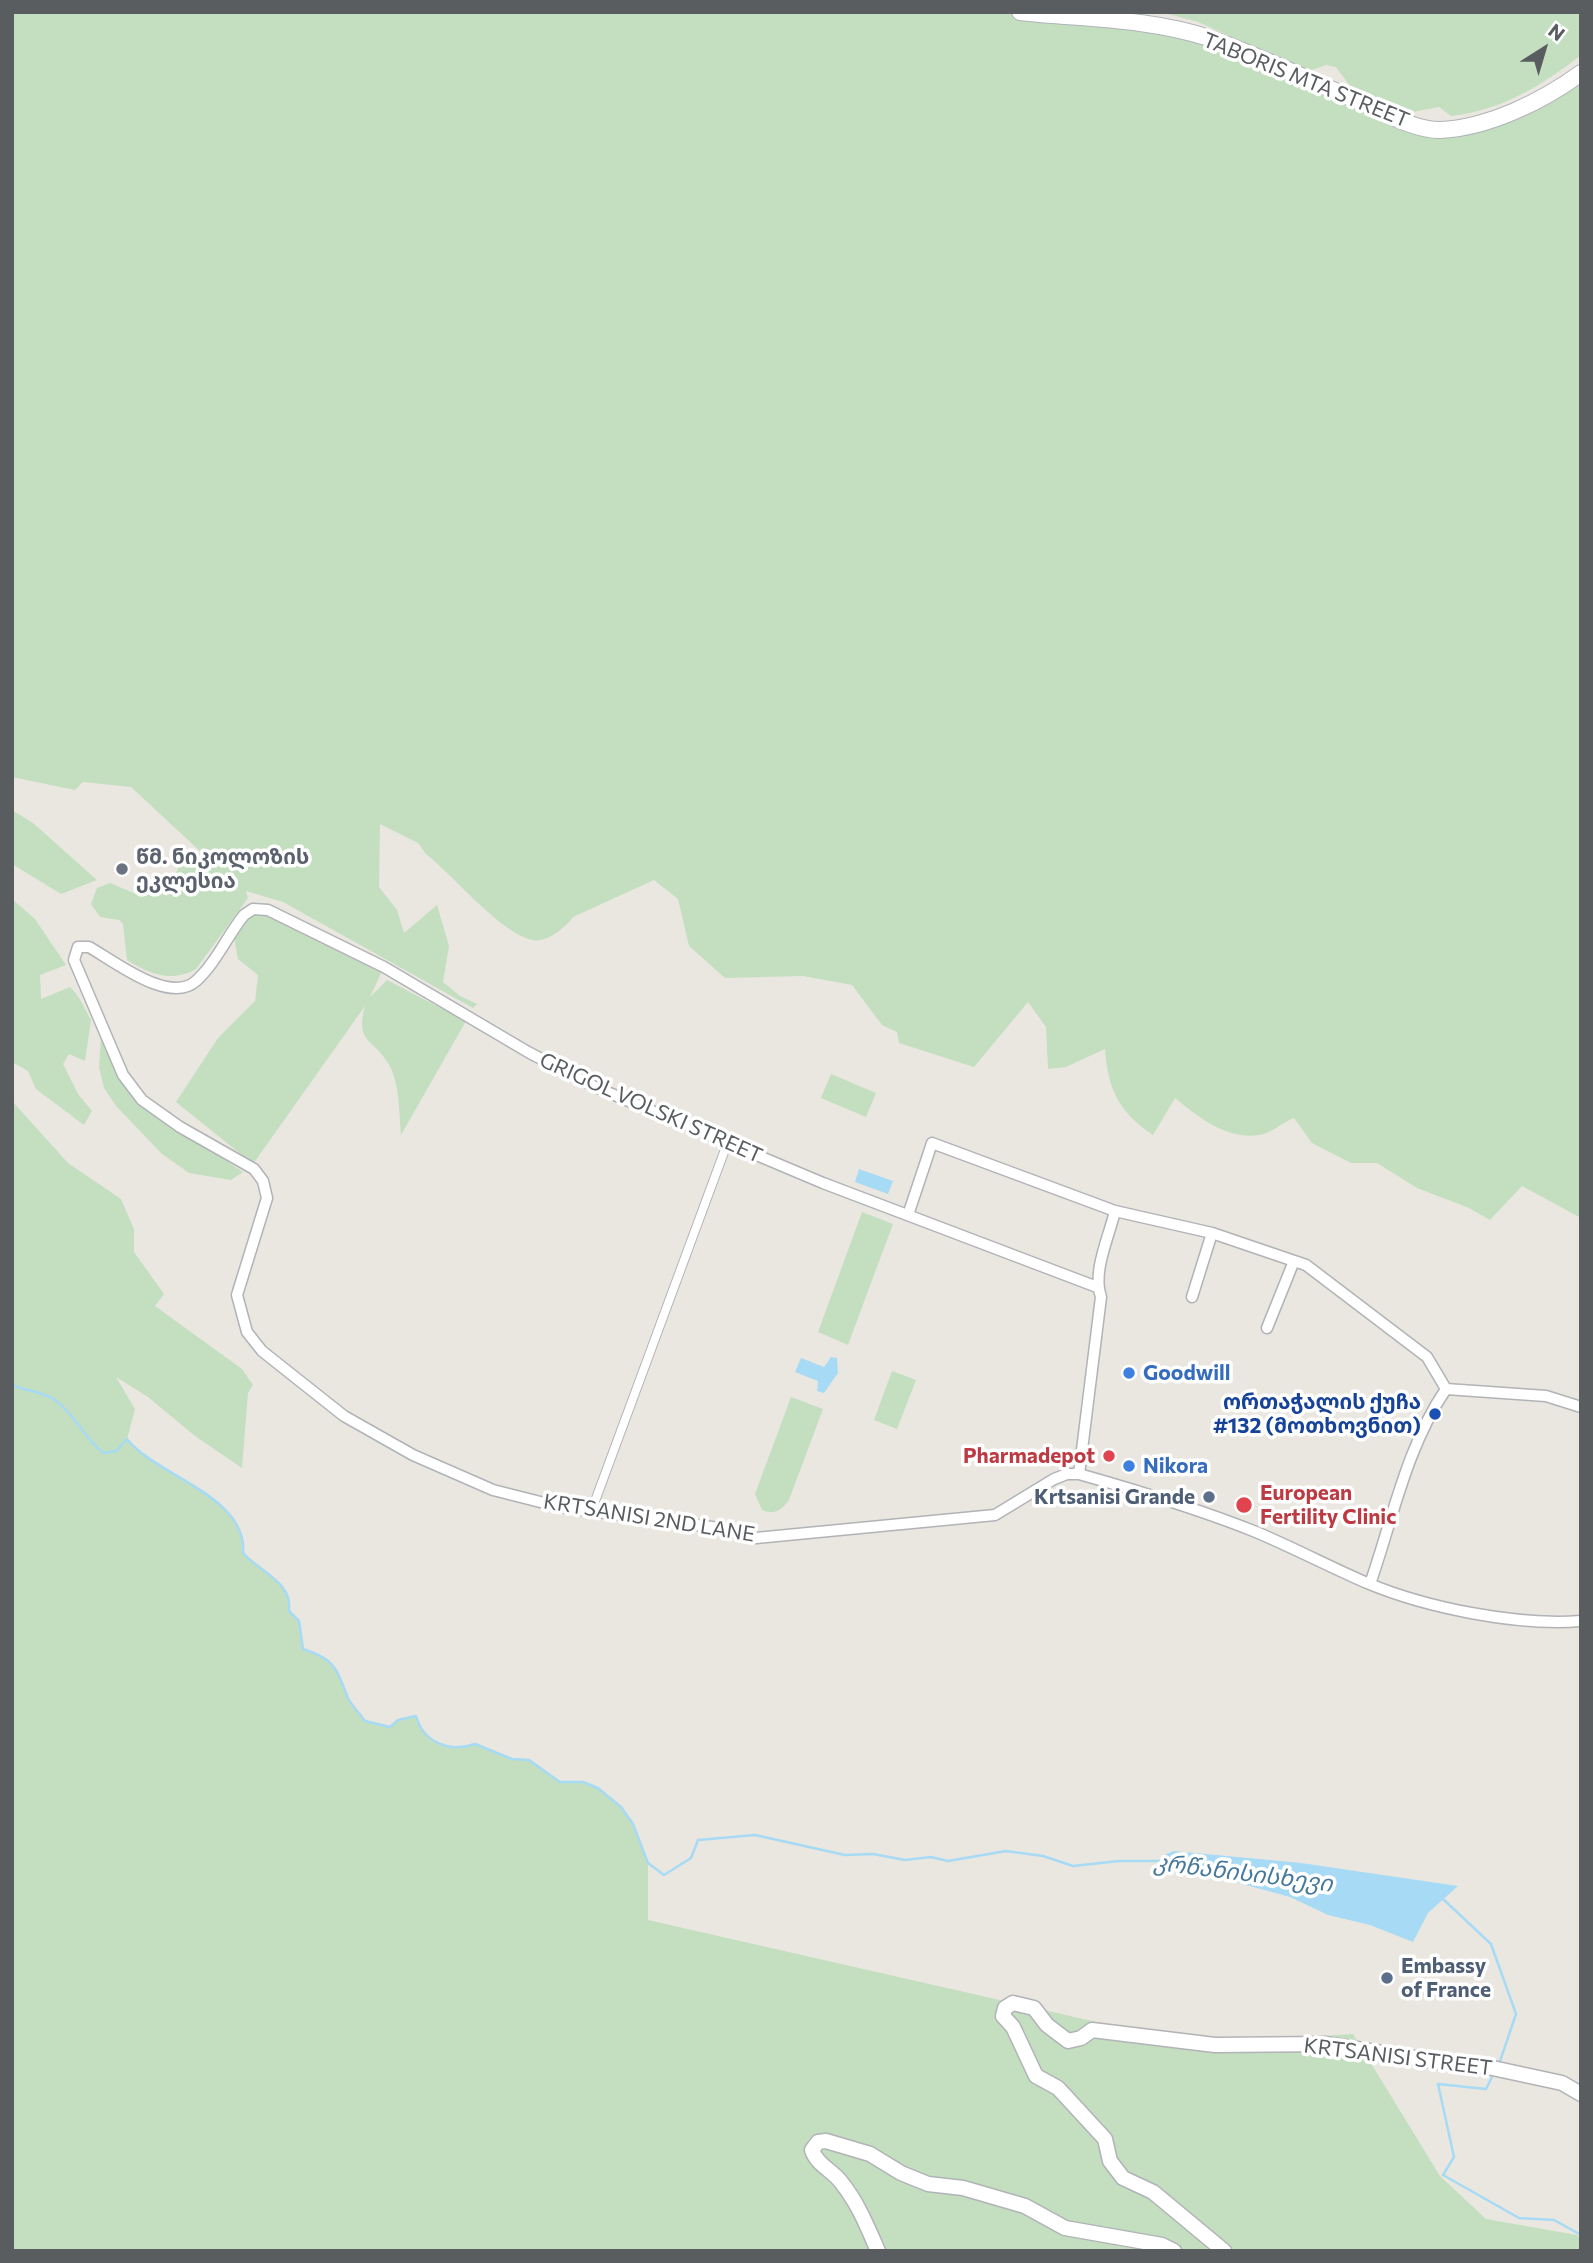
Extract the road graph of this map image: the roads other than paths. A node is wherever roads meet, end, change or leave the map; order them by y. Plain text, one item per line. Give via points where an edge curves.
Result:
1 (1020, 12) edge
2 (1581, 73) edge
3 (78, 947) joint
4 (727, 1144) junction
5 (1115, 1211) junction
6 (908, 1215) junction
7 (1212, 1233) junction
8 (1294, 1261) junction
9 (1097, 1287) junction
10 (1192, 1297) dead end
11 (1267, 1328) dead end
12 (1446, 1389) junction
13 (1581, 1407) edge
14 (1079, 1474) junction
15 (591, 1512) junction
16 (1370, 1584) junction
17 (1581, 1621) edge
18 (1581, 2094) edge
19 (878, 2251) edge
20 (1174, 2251) edge
21 (1224, 2251) edge

1 - 2 main road, TABORIS MTA STREET via 1151,25 1207,38 1400,119 1438,130 1508,113
3 - 4 street, GRIGOL VOLSKI STREET via 89,947 160,987 179,989 194,983 244,915 253,909 268,910 384,967 593,1086
3 - 15 street, KRTSANISI 2ND LANE via 74,960 123,1075 142,1100 254,1169 263,1181 267,1198 237,1295 247,1332 262,1351 344,1416 413,1455 494,1490
4 - 6 street, GRIGOL VOLSKI STREET
4 - 15 street
5 - 6 street via 932,1143
5 - 7 street
5 - 9 street
6 - 9 street, GRIGOL VOLSKI STREET
7 - 8 street
7 - 10 street
8 - 11 street
8 - 12 street via 1326,1278 1356,1307 1427,1357
9 - 14 street via 1101,1297
12 - 13 street via 1546,1396
12 - 16 street via 1433,1407 1399,1487
14 - 15 street, KRTSANISI 2ND LANE via 1054,1479 995,1515 756,1538 719,1528
14 - 16 street via 1255,1532
16 - 17 street via 1463,1611 1549,1622
18 - 21 street, KRTSANISI STREET via 1562,2083 1512,2071 1325,2044 1215,2045 1092,2030 1068,2041 1046,2025 1034,2008 1013,2003 1005,2008 1003,2016 1036,2076 1058,2088 1105,2139 1110,2161 1123,2178 1153,2192
19 - 20 street via 860,2208 839,2179 815,2160 812,2150 818,2142 870,2154 928,2184 963,2188 1025,2206 1065,2228

